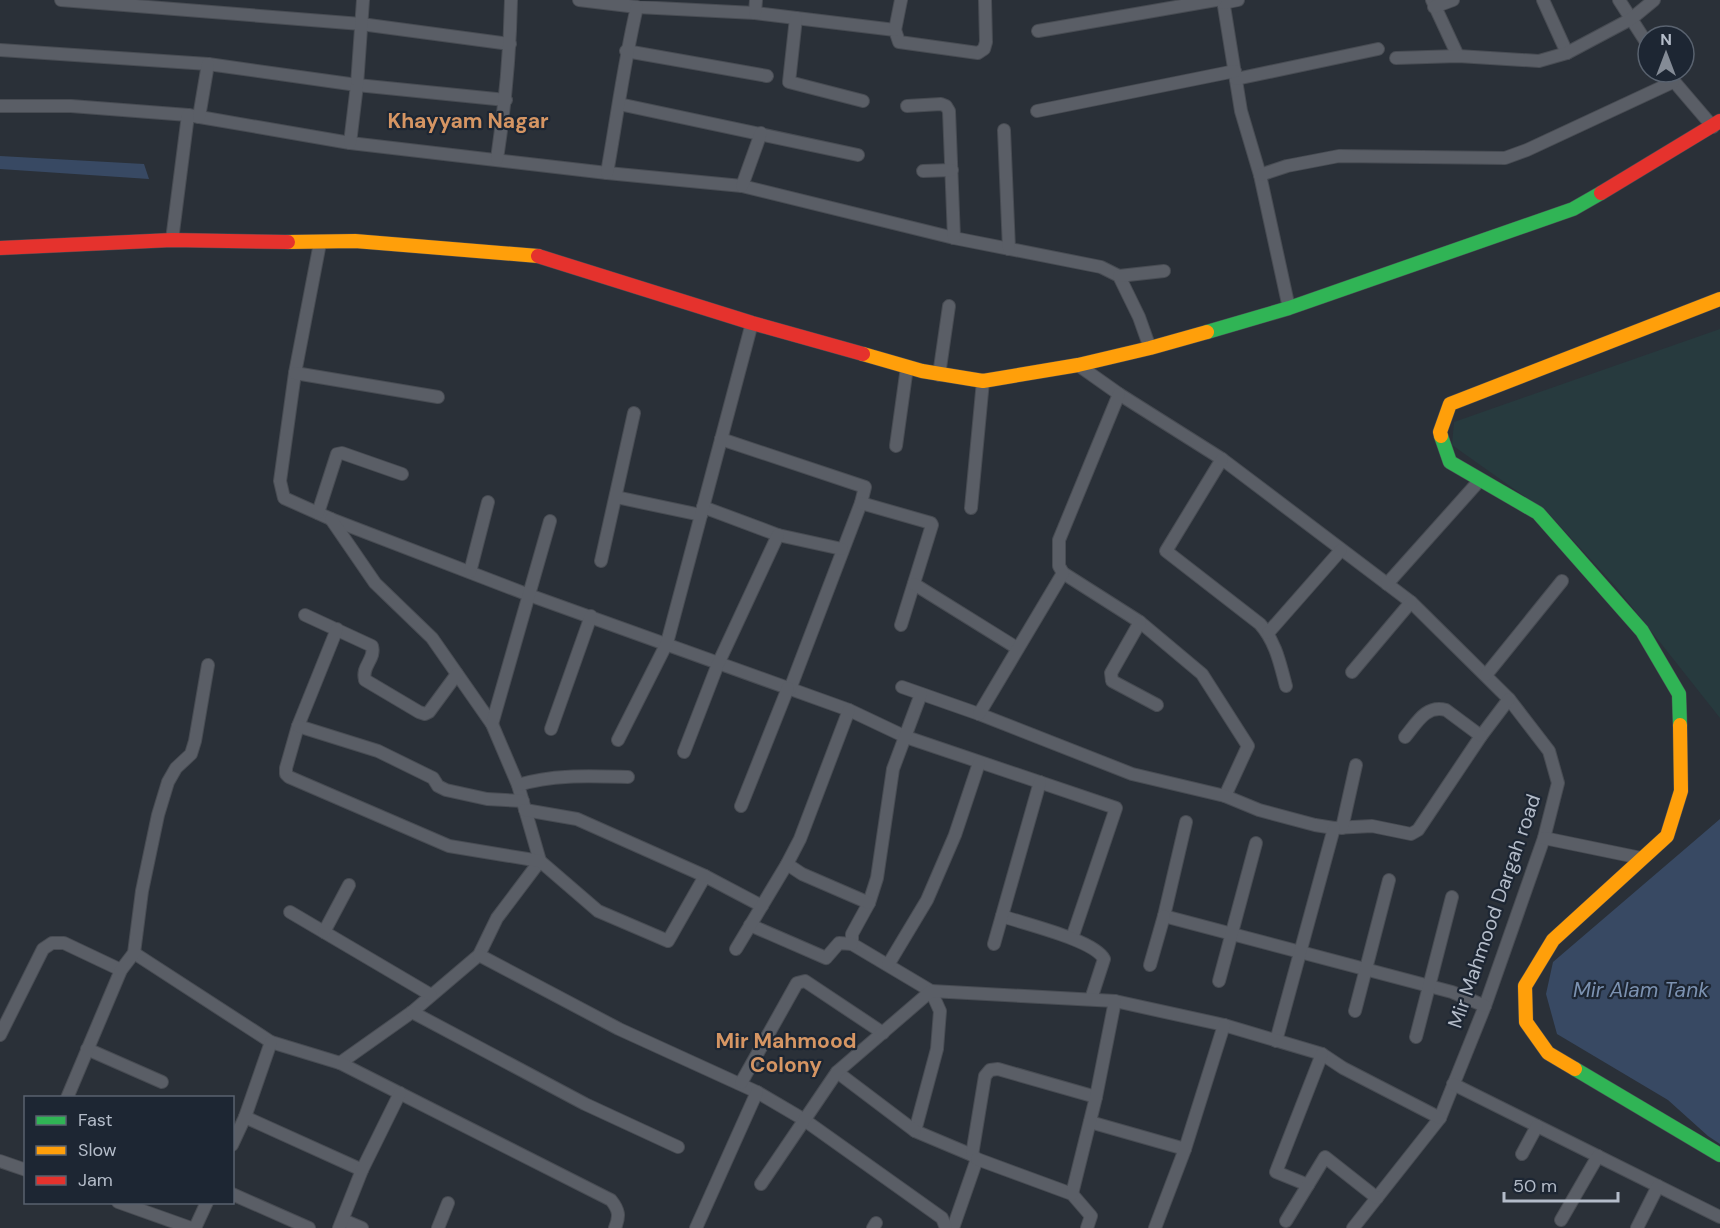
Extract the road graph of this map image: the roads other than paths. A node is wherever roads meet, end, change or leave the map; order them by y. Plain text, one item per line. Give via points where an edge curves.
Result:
1 (61, 0) edge
2 (363, 0) edge
3 (511, 0) edge
4 (579, 0) edge
5 (902, 0) edge
6 (985, 0) edge
7 (1238, 0) edge
8 (1453, 0) edge
9 (1543, 0) edge
10 (1619, 0) edge
11 (1654, 0) edge
12 (1221, 1) edge
13 (1433, 3) edge
14 (205, 5) edge
15 (755, 6) edge
16 (636, 7) junction
17 (796, 18) junction
18 (1631, 19) junction
19 (361, 24) junction
20 (1636, 27) edge
21 (895, 30) junction
22 (1038, 31) dead end
23 (510, 44) junction
24 (1378, 49) dead end
25 (0, 50) edge
26 (626, 51) junction
27 (1567, 53) junction
28 (1458, 56) junction
29 (1396, 58) dead end
30 (208, 64) junction
31 (767, 75) dead end
32 (1235, 75) junction
33 (1655, 84) edge
34 (1676, 84) edge
35 (357, 85) junction
36 (506, 100) junction
37 (863, 101) dead end
38 (619, 104) junction
39 (0, 106) edge
40 (907, 106) dead end
41 (1037, 111) dead end
42 (193, 116) junction
43 (1716, 124) edge
44 (1004, 130) dead end
45 (761, 133) junction
46 (350, 142) junction
47 (858, 156) dead end
48 (497, 159) junction
49 (952, 170) junction
50 (922, 171) dead end
51 (606, 173) junction
52 (1260, 175) junction
53 (742, 186) junction
54 (954, 238) junction
55 (172, 240) junction
56 (320, 243) junction
57 (0, 248) edge
58 (1009, 249) junction
59 (1164, 271) dead end
60 (1119, 276) junction
61 (1720, 299) edge
62 (949, 306) dead end
63 (1289, 308) junction
64 (752, 322) junction
65 (1150, 348) junction
66 (1078, 365) junction
67 (907, 367) junction
68 (295, 373) junction
69 (939, 375) junction
70 (983, 381) junction
71 (1119, 394) junction
72 (438, 397) dead end
73 (634, 413) dead end
74 (721, 439) junction
75 (896, 446) dead end
76 (1222, 459) junction
77 (402, 474) dead end
78 (1480, 480) junction
79 (616, 496) junction
80 (488, 502) dead end
81 (861, 503) junction
82 (971, 508) dead end
83 (702, 511) junction
84 (318, 513) junction
85 (331, 519) junction
86 (550, 521) dead end
87 (778, 535) junction
88 (842, 549) junction
89 (1341, 550) junction
90 (601, 561) dead end
91 (470, 572) junction
92 (1063, 573) junction
93 (1562, 581) dead end
94 (914, 584) junction
95 (1387, 584) junction
96 (529, 594) junction
97 (1412, 602) junction
98 (305, 615) dead end
99 (591, 616) junction
100 (1140, 622) junction
101 (901, 626) dead end
102 (337, 629) junction
103 (1268, 633) junction
104 (668, 643) junction
105 (1017, 648) junction
106 (718, 664) junction
107 (208, 665) dead end
108 (1352, 672) dead end
109 (457, 674) junction
110 (1486, 675) junction
111 (1286, 686) dead end
112 (902, 687) dead end
113 (789, 688) junction
114 (921, 694) junction
115 (1509, 699) junction
116 (1157, 705) dead end
117 (849, 710) junction
118 (979, 714) junction
119 (492, 723) junction
120 (298, 726) junction
121 (551, 729) dead end
122 (1481, 736) junction
123 (906, 737) junction
124 (1405, 737) dead end
125 (618, 740) dead end
126 (684, 752) dead end
127 (979, 763) junction
128 (1356, 765) dead end
129 (628, 777) dead end
130 (1040, 782) junction
131 (518, 785) junction
132 (1225, 796) junction
133 (524, 806) junction
134 (741, 806) dead end
135 (1186, 822) dead end
136 (1338, 828) junction
137 (1544, 838) junction
138 (1256, 843) dead end
139 (1641, 858) junction
140 (540, 861) junction
141 (787, 864) junction
142 (705, 876) junction
143 (1389, 880) dead end
144 (349, 885) dead end
145 (1452, 897) dead end
146 (869, 903) junction
147 (762, 906) junction
148 (290, 912) dead end
149 (1002, 916) junction
150 (1164, 916) junction
151 (750, 925) junction
152 (324, 933) junction
153 (1232, 933) junction
154 (1072, 938) junction
155 (852, 944) junction
156 (993, 944) dead end
157 (735, 949) dead end
158 (1300, 951) junction
159 (134, 953) junction
160 (479, 955) junction
161 (888, 965) junction
162 (1150, 965) dead end
163 (121, 970) junction
164 (1366, 970) junction
165 (1219, 981) dead end
166 (1429, 987) junction
167 (931, 991) junction
168 (431, 995) junction
169 (1090, 999) junction
170 (1115, 1001) junction
171 (1485, 1006) junction
172 (1355, 1011) dead end
173 (412, 1012) junction
174 (1224, 1025) junction
175 (883, 1033) junction
176 (0, 1035) edge
177 (1416, 1037) dead end
178 (1276, 1041) junction
179 (271, 1042) junction
180 (87, 1049) junction
181 (1322, 1054) junction
182 (340, 1063) junction
183 (837, 1072) junction
184 (162, 1082) dead end
185 (741, 1083) junction
186 (1453, 1084) junction
187 (758, 1092) junction
188 (400, 1093) junction
189 (68, 1096) edge
190 (1096, 1097) junction
191 (245, 1117) junction
192 (1440, 1118) junction
193 (803, 1119) junction
194 (1090, 1122) junction
195 (1537, 1126) junction
196 (915, 1131) junction
197 (234, 1141) edge
198 (678, 1147) dead end
199 (1185, 1149) junction
200 (1522, 1154) dead end
201 (1720, 1155) edge
202 (1598, 1156) junction
203 (975, 1157) junction
204 (0, 1161) edge
205 (24, 1169) edge
206 (362, 1170) junction
207 (761, 1184) dead end
208 (1308, 1185) junction
209 (1658, 1186) junction
210 (1072, 1194) junction
211 (234, 1195) edge
212 (1377, 1198) junction
213 (448, 1203) dead end
214 (121, 1204) edge
215 (206, 1204) edge
216 (1720, 1219) edge
217 (1562, 1220) dead end
218 (1286, 1221) dead end
219 (341, 1224) edge
220 (193, 1228) edge
221 (309, 1228) edge
222 (362, 1228) edge
223 (438, 1228) edge
224 (615, 1228) edge
225 (696, 1228) edge
226 (946, 1228) edge
227 (953, 1228) edge
228 (1087, 1228) edge
229 (1155, 1228) edge
230 (1353, 1228) edge
231 (1637, 1228) edge
232 (1716, 1228) edge

1 - 14 street
2 - 19 street
3 - 23 street
4 - 16 street
5 - 21 street
6 - 21 street via 986,42 978,53 899,42
7 - 12 street
8 - 13 street
9 - 27 street
10 - 18 street
11 - 18 street
12 - 22 street
12 - 32 street
13 - 28 street
14 - 19 street
15 - 16 street
15 - 17 street
16 - 26 street
17 - 21 street
17 - 37 street via 789,82
18 - 20 street
18 - 27 street
19 - 23 street
19 - 35 street
23 - 36 street
24 - 32 street
25 - 30 street
26 - 31 street
26 - 38 street
27 - 28 street via 1539,61
28 - 29 street
30 - 35 street
30 - 42 street
32 - 41 street
32 - 52 street
33 - 52 street via 1505,158 1339,156
34 - 43 street
35 - 36 street
35 - 46 street
36 - 48 street
38 - 45 street
38 - 51 street
39 - 42 street via 71,106
40 - 49 street via 946,106
42 - 46 street
42 - 55 street
43 - 63 main road via 1573,209
44 - 58 street
45 - 47 street
45 - 53 street
46 - 48 street
48 - 51 street
49 - 50 street
49 - 54 street
51 - 53 street
52 - 63 street
53 - 54 street
54 - 58 street
55 - 56 main road
55 - 57 main road
56 - 64 main road via 355,241 535,255
56 - 68 street
58 - 60 street via 1101,267
59 - 60 street
60 - 65 street
61 - 78 main road via 1449,404 1440,432 1450,462
62 - 69 street
63 - 65 main road
64 - 67 main road
64 - 74 street
65 - 66 main road
66 - 70 main road
66 - 71 street, Mir Mahmood Dargah road
67 - 69 main road
67 - 75 street
68 - 72 street
68 - 84 street via 279,481 284,498
69 - 70 main road
70 - 82 street
71 - 76 street, Mir Mahmood Dargah road
71 - 92 street via 1059,540 1059,566
73 - 79 street
74 - 81 street via 863,485
74 - 83 street
76 - 89 street, Mir Mahmood Dargah road
76 - 103 street via 1166,551
77 - 84 street via 337,454
78 - 95 street
78 - 139 main road via 1538,513 1642,631 1679,694 1681,791 1666,836
79 - 83 street
79 - 90 street
80 - 91 street
81 - 88 street
81 - 94 street via 931,523
83 - 87 street
83 - 104 street
84 - 85 street
85 - 91 street
85 - 109 street via 375,583 432,638
86 - 96 street
87 - 88 street
87 - 106 street
88 - 113 street
89 - 95 street, Mir Mahmood Dargah road
89 - 103 street
91 - 96 street
92 - 100 street
92 - 105 street
93 - 110 street
94 - 101 street
94 - 105 street
95 - 97 street, Mir Mahmood Dargah road
96 - 99 street
96 - 119 street
97 - 108 street
97 - 110 street, Mir Mahmood Dargah road
98 - 102 street
99 - 104 street
99 - 121 street
100 - 116 street via 1111,673 1112,681
100 - 132 street via 1202,674 1248,746
102 - 109 street via 372,646 365,680 419,712 429,712
102 - 120 street
103 - 111 street
104 - 106 street
104 - 125 street
105 - 118 street
106 - 113 street
106 - 126 street
107 - 159 street via 191,754 168,782 158,815
109 - 119 street
110 - 115 street, Mir Mahmood Dargah road
112 - 114 street
113 - 117 street
113 - 134 street
114 - 118 street
114 - 123 street
115 - 122 street
115 - 137 street, Mir Mahmood Dargah road via 1548,752 1558,783
117 - 123 street
117 - 141 street
118 - 132 street via 1132,774
119 - 131 street
120 - 133 street via 378,751 433,778 446,790
120 - 140 street via 286,768 289,777 449,846
122 - 124 street via 1439,708 1425,714
122 - 136 street via 1412,834 1372,826
123 - 127 street
123 - 146 street via 893,769 877,878
127 - 130 street
127 - 161 street via 956,835 927,900
128 - 136 street
129 - 131 street via 536,779
130 - 149 street
130 - 154 street via 1116,808
131 - 133 street
132 - 136 street via 1259,810
133 - 140 street
133 - 142 street via 577,819
135 - 150 street
136 - 158 street
137 - 139 street
137 - 171 street, Mir Mahmood Dargah road
138 - 153 street
139 - 201 main road via 1553,940 1525,986 1526,1022 1548,1053
140 - 142 street via 598,911 668,941
140 - 160 street via 496,918
141 - 146 street
141 - 147 street
142 - 147 street
143 - 164 street
144 - 152 street
145 - 166 street
146 - 155 street via 852,934
147 - 151 street
148 - 152 street
149 - 154 street
149 - 156 street
150 - 153 street
150 - 162 street
151 - 155 street via 826,958 839,943
151 - 157 street
152 - 168 street
153 - 158 street
153 - 165 street
154 - 169 street via 1097,949 1104,959
155 - 161 street
158 - 164 street
158 - 178 street
159 - 163 street
159 - 179 street
160 - 168 street
160 - 185 street via 619,1029
161 - 167 street
163 - 176 street via 64,943 52,943 43,949
163 - 180 street
164 - 166 street
164 - 172 street
166 - 171 street
166 - 177 street
167 - 169 street
167 - 175 street
167 - 196 street via 940,1011 937,1049
168 - 173 street
169 - 170 street
170 - 174 street
170 - 190 street
171 - 186 street, Mir Mahmood Dargah road
173 - 182 street
173 - 198 street via 585,1104
174 - 178 street
174 - 199 street
175 - 183 street
175 - 185 street via 805,981 797,983
178 - 181 street
179 - 182 street
179 - 191 street
180 - 184 street
180 - 189 street
181 - 192 street
181 - 208 street via 1276,1172
182 - 188 street
183 - 193 street
183 - 196 street
185 - 187 street
186 - 192 street, Mir Mahmood Dargah road
186 - 195 street
187 - 193 street
187 - 225 street
188 - 206 street
188 - 224 street via 611,1200 619,1217
190 - 194 street
190 - 203 street via 990,1070
191 - 197 street
191 - 206 street
192 - 212 street, Mir Mahmood Dargah road
193 - 207 street
193 - 226 street via 942,1218
194 - 199 street
194 - 210 street
195 - 200 street
195 - 202 street
196 - 203 street
199 - 229 street
202 - 209 street
202 - 217 street
203 - 210 street
203 - 227 street
204 - 205 street
206 - 219 street
208 - 212 street via 1325,1157
208 - 218 street
209 - 216 street
209 - 231 street
210 - 228 street via 1091,1216
211 - 221 street
212 - 230 street, Mir Mahmood Dargah road
213 - 223 street
214 - 220 street
215 - 220 street
216 - 232 street
219 - 222 street

